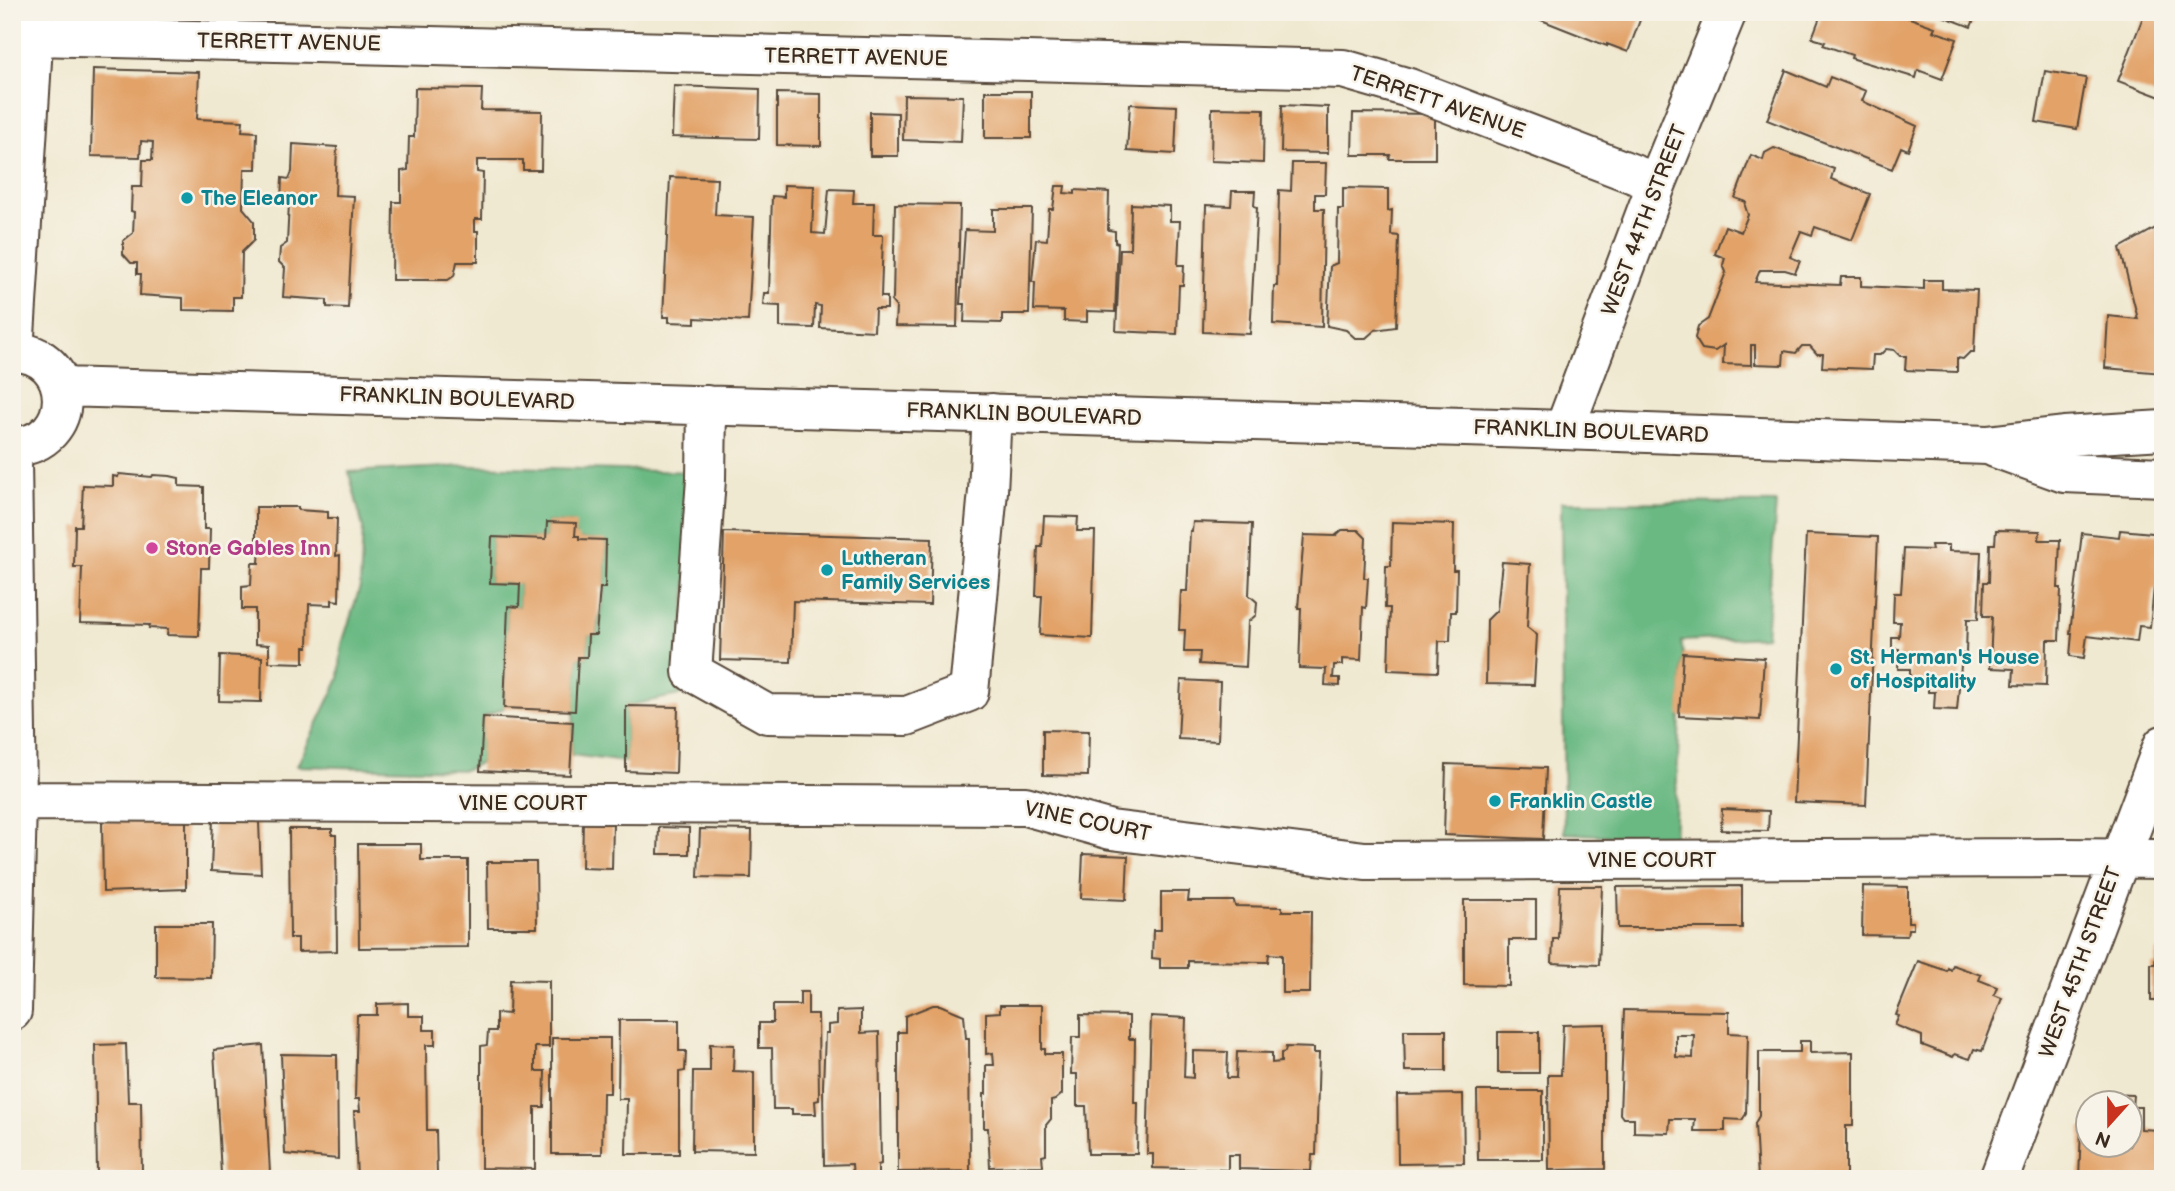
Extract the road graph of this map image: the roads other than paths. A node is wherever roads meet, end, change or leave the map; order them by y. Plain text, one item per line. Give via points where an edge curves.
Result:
1 (1727, 12) edge
2 (35, 24) edge
3 (1657, 183) junction
4 (13, 352) edge
5 (61, 387) junction
6 (707, 405) junction
7 (992, 413) junction
8 (1564, 430) junction
9 (2163, 430) edge
10 (1987, 445) junction
11 (12, 447) edge
12 (12, 460) edge
13 (2163, 477) edge
14 (14, 685) edge
15 (2163, 745) edge
16 (15, 801) edge
17 (2119, 858) junction
18 (2163, 859) edge
19 (12, 1010) edge
20 (1999, 1179) edge

1 - 3 street, WEST 44TH STREET
2 - 3 street, TERRETT AVENUE via 1343,69 1409,88
2 - 4 street
3 - 8 street, WEST 44TH STREET
4 - 5 street via 45,362
5 - 6 street, FRANKLIN BOULEVARD
5 - 11 street via 61,409 51,430 39,441
6 - 7 street, FRANKLIN BOULEVARD
6 - 7 street via 692,672 767,714 906,716 970,692
7 - 8 street, FRANKLIN BOULEVARD
8 - 10 street, FRANKLIN BOULEVARD
9 - 10 street, FRANKLIN BOULEVARD
10 - 13 street, FRANKLIN BOULEVARD via 2064,473
12 - 14 street
14 - 16 street
15 - 17 street, WEST 45TH STREET
16 - 17 street, VINE COURT via 1025,806 1111,830 1365,861
16 - 19 street
17 - 18 street, VINE COURT
17 - 20 street, WEST 45TH STREET

